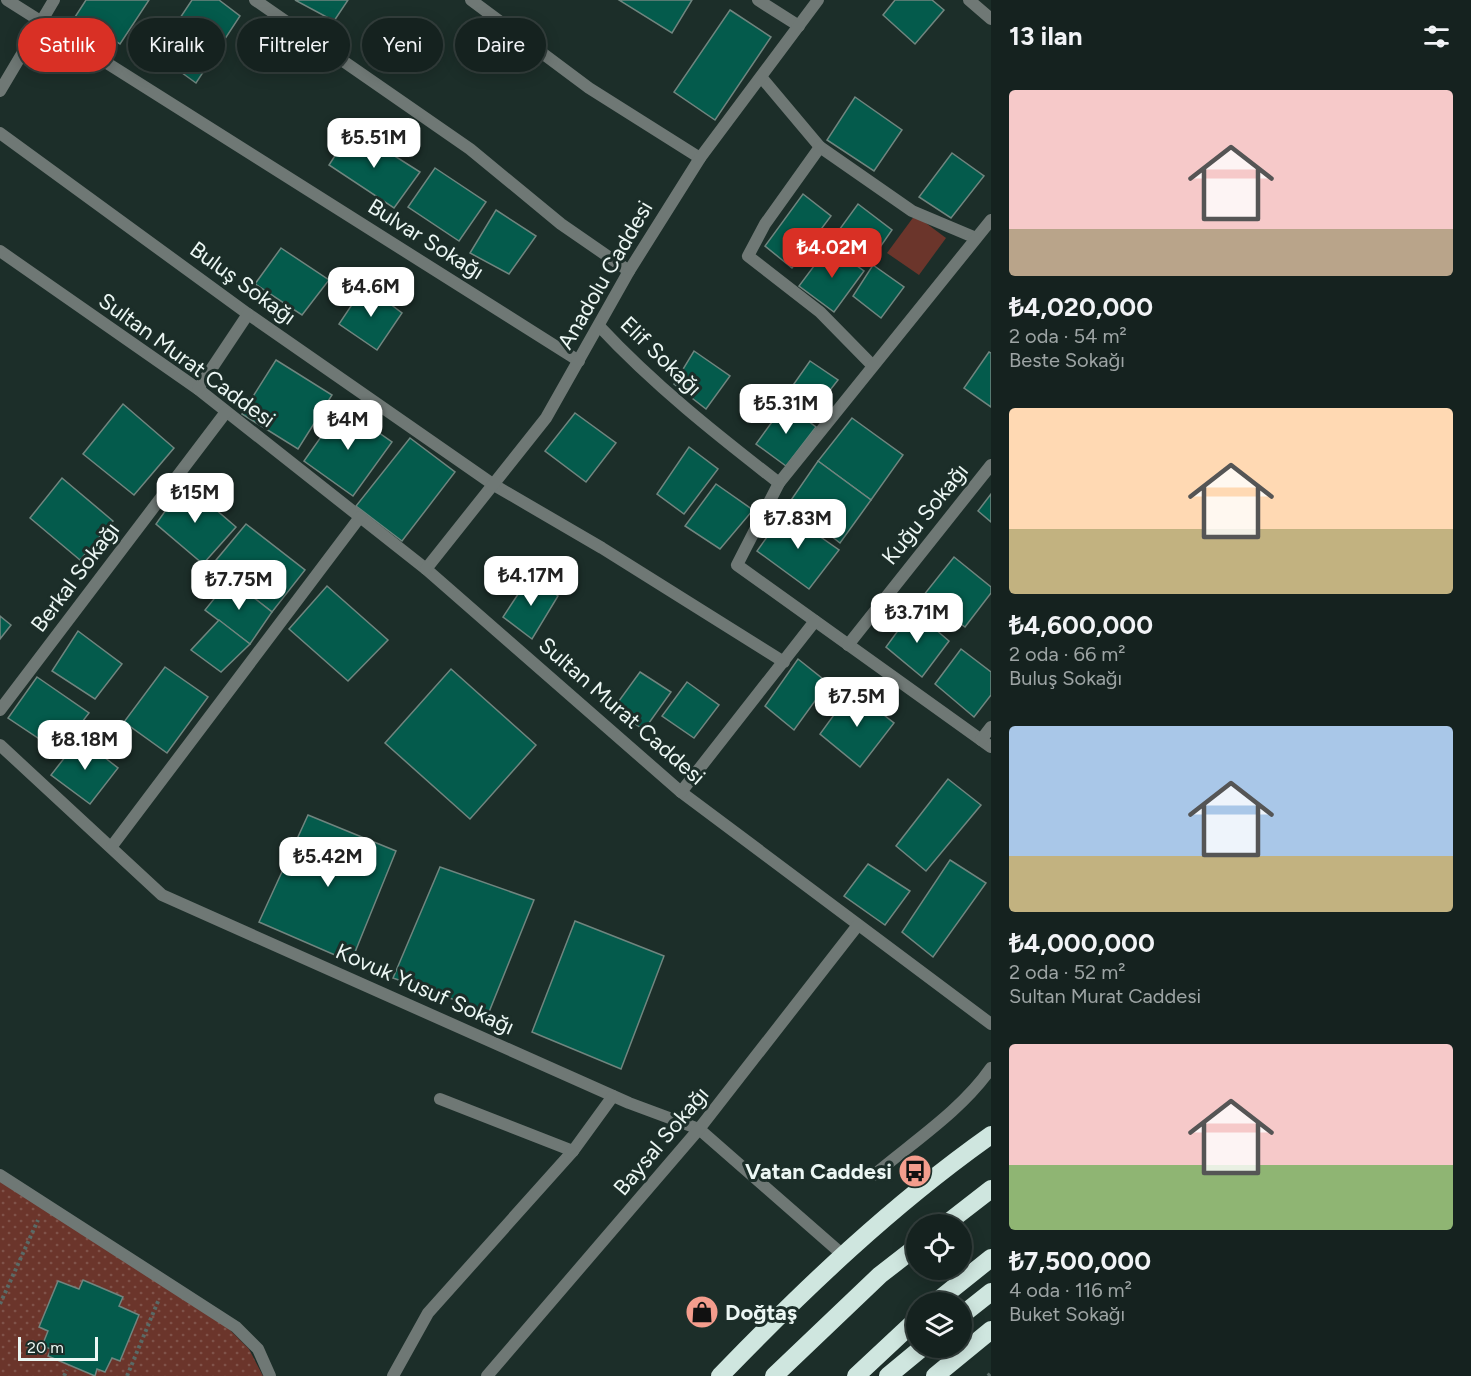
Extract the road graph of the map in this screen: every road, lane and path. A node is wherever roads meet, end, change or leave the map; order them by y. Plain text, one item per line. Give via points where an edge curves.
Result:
1 (7, 0) edge
2 (54, 0) edge
3 (255, 0) edge
4 (471, 0) edge
5 (758, 0) edge
6 (818, 0) edge
7 (969, 0) edge
8 (36, 18) edge
9 (43, 18) edge
10 (991, 19) edge
11 (800, 26) junction
12 (18, 60) edge
13 (116, 68) edge
14 (762, 78) junction
15 (0, 91) edge
16 (0, 133) edge
17 (820, 147) junction
18 (700, 158) junction
19 (991, 220) edge
20 (976, 238) junction
21 (0, 251) edge
22 (628, 271) junction
23 (248, 314) junction
24 (599, 326) junction
25 (579, 361) junction
26 (873, 366) junction
27 (198, 389) junction
28 (226, 412) junction
29 (991, 465) edge
30 (779, 483) junction
31 (494, 485) junction
32 (360, 517) junction
33 (426, 570) junction
34 (815, 621) junction
35 (848, 645) junction
36 (784, 662) junction
37 (0, 710) edge
38 (991, 727) edge
39 (986, 744) edge
40 (0, 745) edge
41 (681, 792) junction
42 (112, 846) junction
43 (858, 925) junction
44 (991, 1024) edge
45 (991, 1068) edge
46 (613, 1096) junction
47 (440, 1099) dead end
48 (699, 1129) junction
49 (991, 1135) edge
50 (573, 1151) junction
51 (0, 1175) edge
52 (874, 1175) dead end
53 (991, 1189) edge
54 (45, 1204) junction
55 (959, 1214) edge
56 (843, 1255) junction
57 (906, 1255) edge
58 (991, 1258) edge
59 (166, 1282) junction
60 (948, 1292) edge
61 (991, 1292) edge
62 (0, 1304) edge
63 (972, 1307) edge
64 (906, 1329) edge
65 (991, 1329) edge
66 (910, 1358) edge
67 (67, 1370) dead end
68 (64, 1376) edge
69 (127, 1376) edge
70 (270, 1376) edge
71 (393, 1376) edge
72 (488, 1376) edge
73 (720, 1376) edge
74 (774, 1376) edge
75 (856, 1376) edge
76 (888, 1376) edge
77 (935, 1376) edge

1 - 8 street, Bulvar Sokağı
2 - 9 street
3 - 22 street via 470,149 561,224
4 - 18 street via 590,88
5 - 11 street
6 - 11 street, Anadolu Caddesi
7 - 10 street
11 - 14 street, Anadolu Caddesi
12 - 15 street
13 - 25 street, Bulvar Sokağı
14 - 17 street
14 - 18 street, Anadolu Caddesi
16 - 23 street, Buluş Sokağı
17 - 20 street via 912,211
17 - 26 street via 765,224 748,256 820,312
18 - 22 street, Anadolu Caddesi
19 - 20 street
20 - 26 street
21 - 27 street, Sultan Murat Caddesi
22 - 24 street, Anadolu Caddesi
23 - 27 street
23 - 31 street, Buluş Sokağı
24 - 25 street, Anadolu Caddesi
24 - 30 street, Elif Sokağı via 685,410
25 - 31 street, Anadolu Caddesi via 546,418
26 - 30 street
27 - 28 street, Sultan Murat Caddesi
28 - 32 street, Sultan Murat Caddesi
28 - 37 street, Berkal Sokağı
29 - 35 street, Kuğu Sokağı
30 - 34 street via 737,565
31 - 33 street, Anadolu Caddesi
31 - 36 street, Buluş Sokağı
32 - 33 street, Sultan Murat Caddesi
32 - 42 street
33 - 41 street, Sultan Murat Caddesi
34 - 35 street
34 - 36 street
35 - 39 street
36 - 41 street
38 - 39 street
40 - 42 street, Kovuk Yusuf Sokağı
41 - 43 street, Sultan Murat Caddesi
42 - 46 street, Kovuk Yusuf Sokağı via 162,895
43 - 44 street, Sultan Murat Caddesi
43 - 48 street, Baysal Sokağı
45 - 52 street via 953,1108
46 - 48 street, Kovuk Yusuf Sokağı
46 - 50 street
47 - 50 street
48 - 56 street, Kovuk Yusuf Sokağı
48 - 72 street, Baysal Sokağı
49 - 56 highway
50 - 71 street via 428,1313
51 - 54 street
53 - 55 highway
54 - 59 street
54 - 62 path
56 - 73 highway via 804,1289
57 - 74 highway
58 - 60 highway
59 - 69 path
59 - 70 street via 236,1327 258,1349
61 - 63 highway
64 - 75 highway
65 - 77 highway
66 - 76 highway
67 - 68 path

